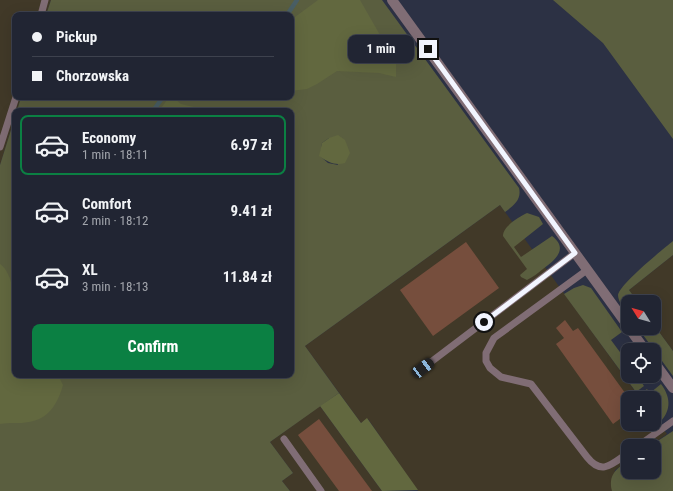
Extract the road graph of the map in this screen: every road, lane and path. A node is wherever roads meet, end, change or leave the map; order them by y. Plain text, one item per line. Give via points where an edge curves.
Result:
1 (45, 0) edge
2 (392, 0) edge
3 (42, 12) edge
4 (12, 110) edge
5 (0, 147) edge
6 (575, 253) junction
7 (587, 270) junction
8 (621, 316) edge
9 (423, 368) dead end
10 (661, 372) edge
11 (673, 388) edge
12 (673, 421) edge
13 (284, 439) dead end
14 (648, 439) edge
15 (621, 458) edge
16 (321, 491) edge

1 - 3 lane
2 - 6 street
4 - 5 lane
6 - 7 street
6 - 9 lane
7 - 8 street
7 - 15 lane via 494,338 486,353 486,361 494,372 501,376 531,384 596,466 604,468
10 - 11 street
12 - 14 lane
13 - 16 lane

